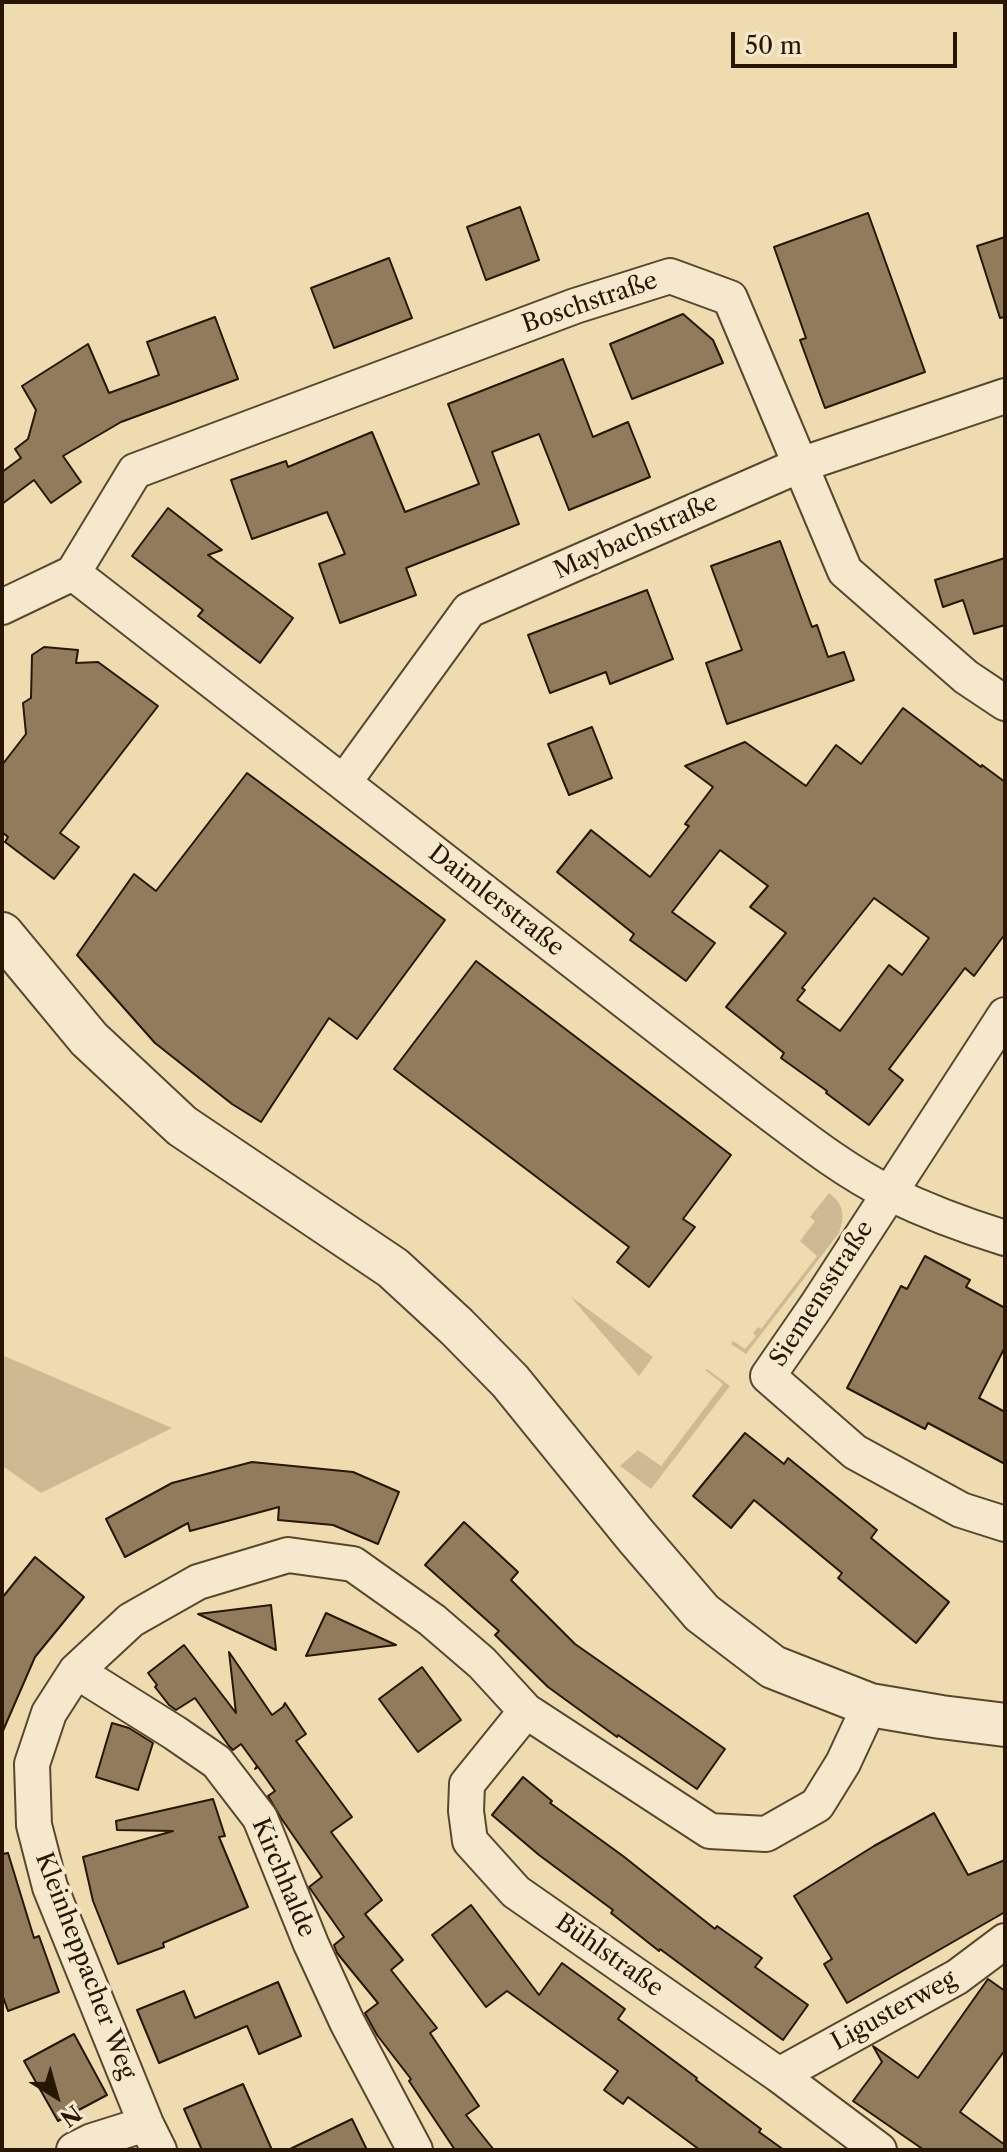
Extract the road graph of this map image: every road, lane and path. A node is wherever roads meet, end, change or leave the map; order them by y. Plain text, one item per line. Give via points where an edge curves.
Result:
1 (1005, 396) edge
2 (800, 465) junction
3 (73, 573) junction
4 (2, 607) edge
5 (1005, 703) edge
6 (344, 782) junction
7 (2, 934) edge
8 (1005, 1015) edge
9 (888, 1192) junction
10 (1005, 1238) edge
11 (1005, 1524) edge
12 (76, 1671) junction
13 (870, 1705) junction
14 (526, 1711) junction
15 (1005, 1725) edge
16 (1005, 1941) edge
17 (779, 2075) junction
18 (152, 2137) edge
19 (74, 2150) edge
20 (415, 2150) edge
21 (879, 2150) edge

1 - 2 street, Maybachstraße
2 - 3 street, Boschstraße via 730,298 670,276 563,310 135,471
2 - 5 street, Boschstraße via 845,571 966,677
2 - 6 street, Maybachstraße via 469,610
3 - 4 street
3 - 6 street, Daimlerstraße
6 - 9 street, Daimlerstraße via 755,1102
7 - 13 street via 89,1039 182,1126 393,1268 457,1327 510,1381 702,1613 773,1667
8 - 9 street, Siemensstraße
9 - 10 street, Daimlerstraße
9 - 11 street, Siemensstraße via 768,1376 855,1452 961,1510
12 - 14 street, Kleinheppacher Weg via 131,1620 198,1582 288,1555 353,1564 432,1620
12 - 18 street, Kleinheppacher Weg via 49,1713 32,1764 34,1825 50,1887
12 - 20 street, Kirchhalde via 217,1762 260,1818 347,2022
13 - 14 street, Kleinheppacher Weg via 817,1805 766,1834 710,1831
13 - 15 street
14 - 17 street, Bühlstraße via 467,1784 470,1841 516,1892
16 - 17 street, Ligusterweg via 957,1977
17 - 21 street, Bühlstraße
18 - 19 street via 92,2141

